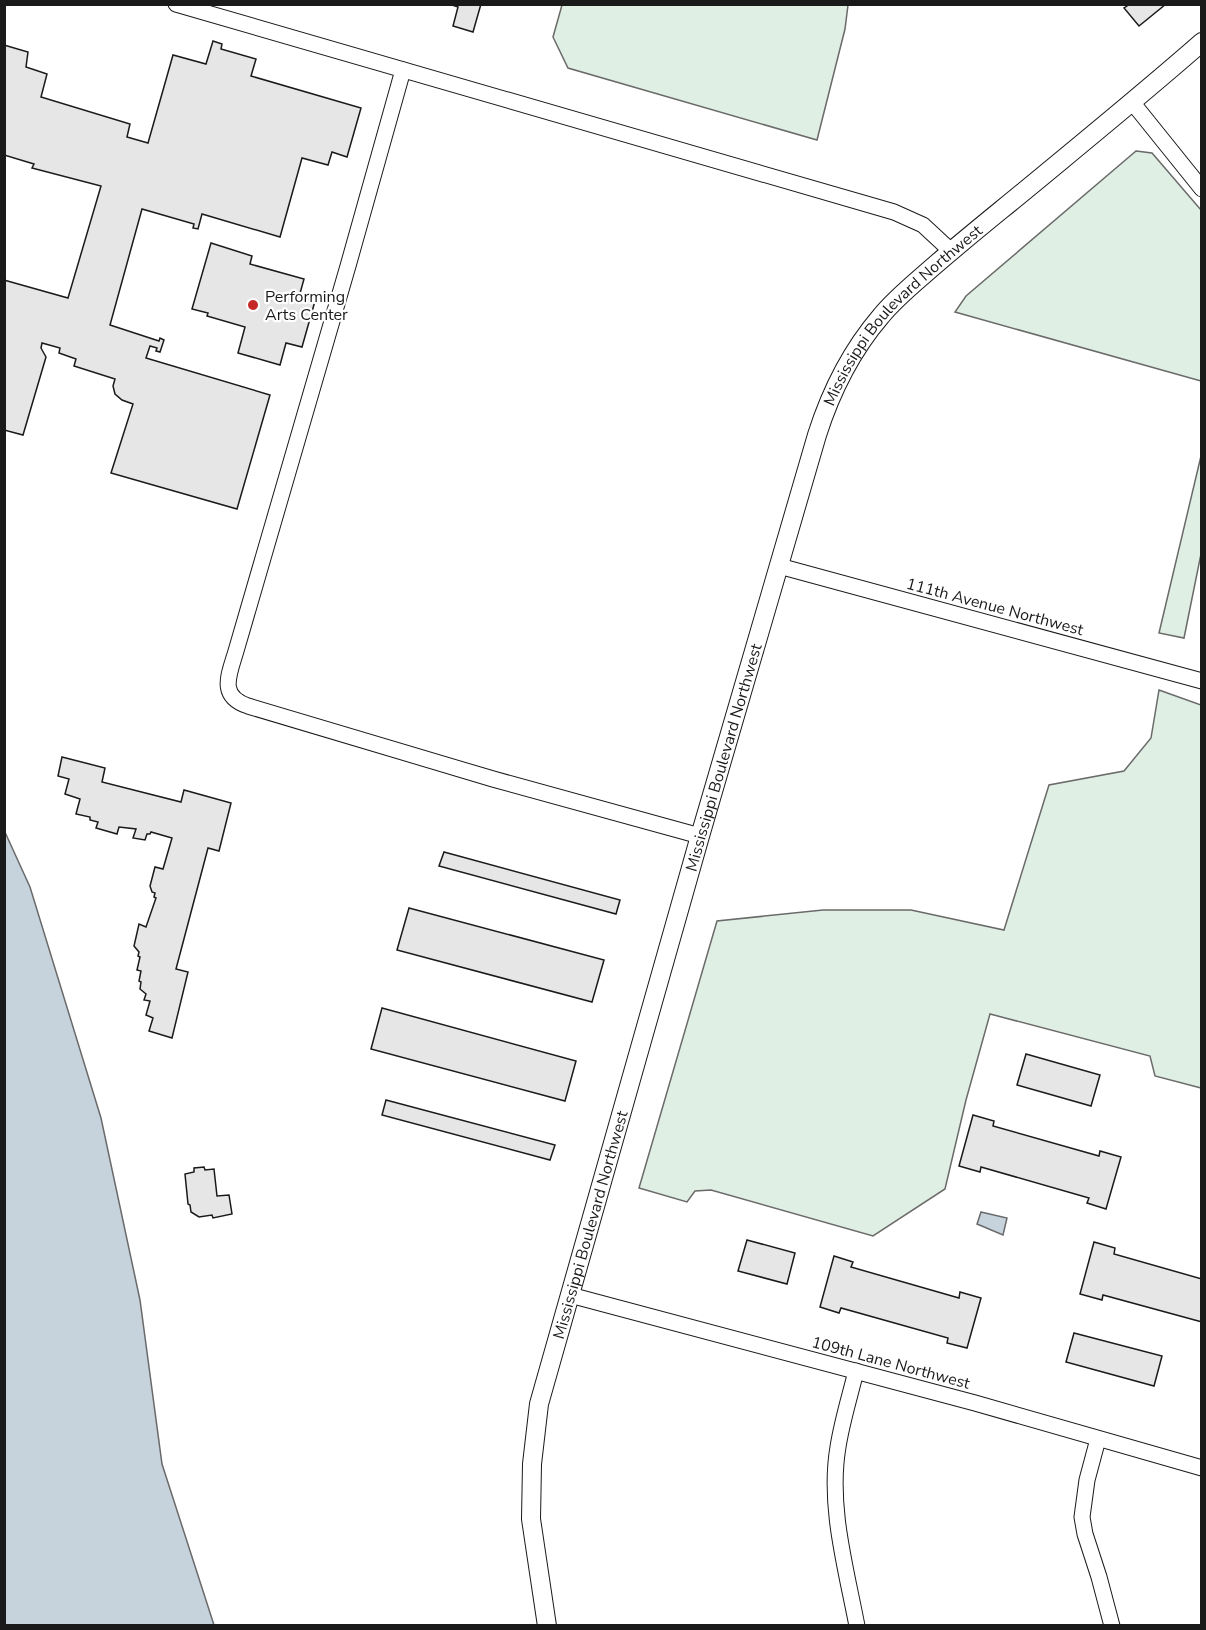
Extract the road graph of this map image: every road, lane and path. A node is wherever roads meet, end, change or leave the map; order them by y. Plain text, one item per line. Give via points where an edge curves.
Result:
1 (176, 4) edge
2 (1202, 42) edge
3 (403, 70) junction
4 (1132, 102) junction
5 (1202, 189) edge
6 (951, 251) junction
7 (779, 566) junction
8 (1202, 681) edge
9 (700, 836) junction
10 (570, 1295) junction
11 (856, 1371) junction
12 (1098, 1439) junction
13 (1202, 1468) edge
14 (548, 1626) edge
15 (857, 1626) edge
16 (1112, 1626) edge

1 - 3 street
2 - 4 street, Mississippi Boulevard Northwest
3 - 6 street via 894,212 923,225
3 - 9 street via 236,651 228,691 233,699 248,706
4 - 5 street
4 - 6 street, Mississippi Boulevard Northwest
6 - 7 street, Mississippi Boulevard Northwest via 882,314 846,364 822,418
7 - 8 street, 111th Avenue Northwest
7 - 9 street, Mississippi Boulevard Northwest
9 - 10 street, Mississippi Boulevard Northwest
10 - 11 street, 109th Lane Northwest
10 - 14 street, Mississippi Boulevard Northwest via 539,1404 532,1464 534,1543
11 - 12 street, 109th Lane Northwest
11 - 15 street via 837,1447 836,1470 840,1532
12 - 13 street, 109th Lane Northwest
12 - 16 street via 1082,1517

